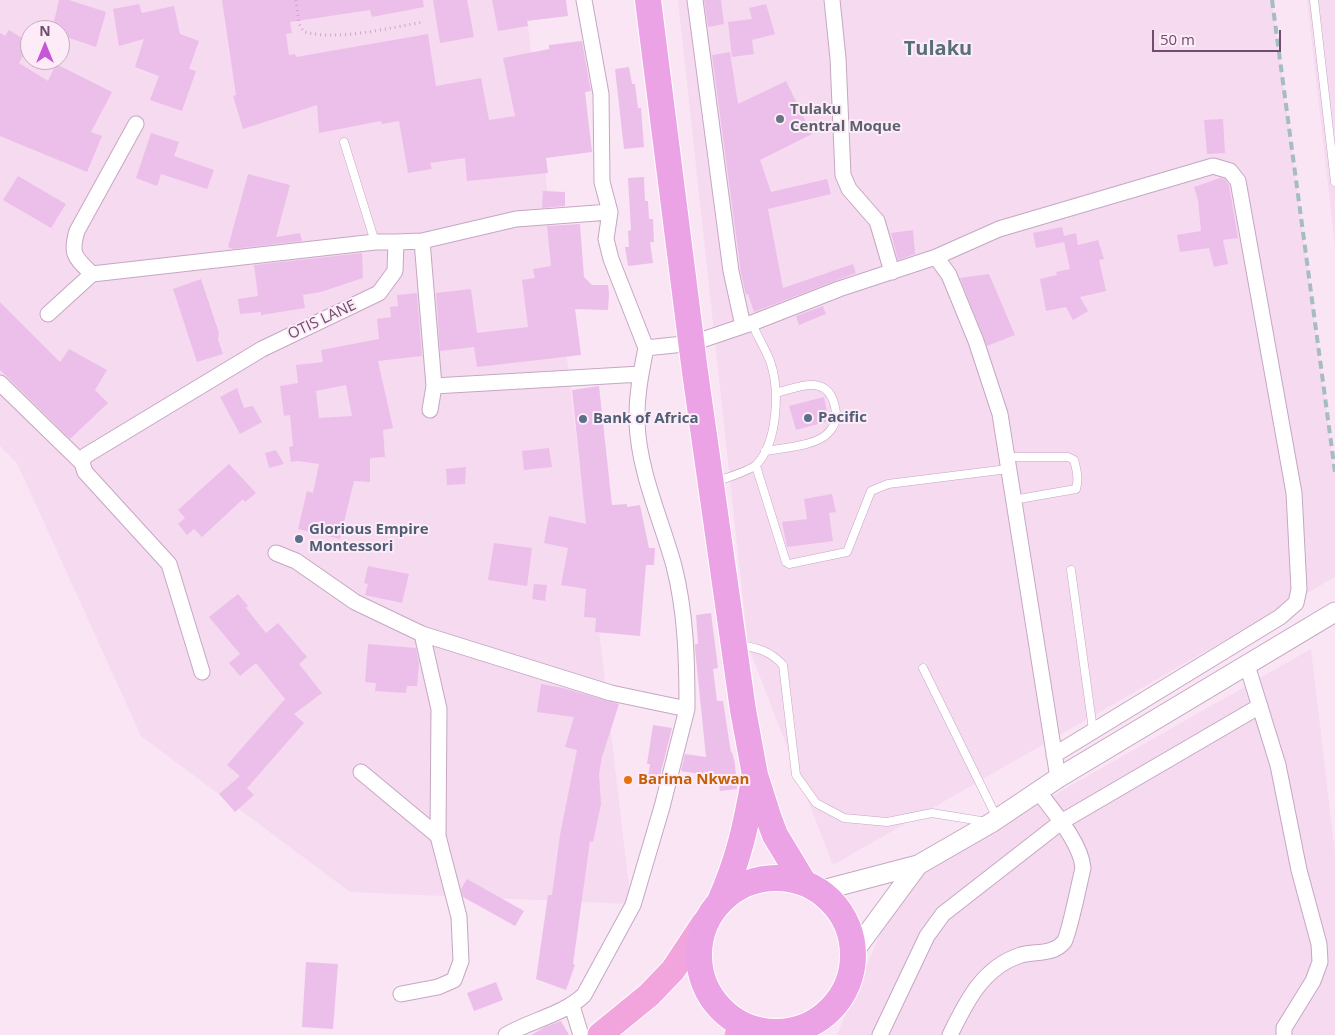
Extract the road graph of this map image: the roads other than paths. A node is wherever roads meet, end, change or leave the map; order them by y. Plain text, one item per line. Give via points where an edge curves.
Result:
1 (584, 0) edge
2 (648, 0) edge
3 (696, 0) edge
4 (832, 0) edge
5 (1314, 0) edge
6 (136, 124) dead end
7 (344, 142) dead end
8 (1335, 182) edge
9 (610, 212) junction
10 (422, 241) junction
11 (375, 242) junction
12 (396, 242) junction
13 (936, 257) junction
14 (892, 272) junction
15 (92, 274) junction
16 (48, 314) dead end
17 (747, 325) junction
18 (693, 342) junction
19 (646, 348) junction
20 (640, 374) junction
21 (0, 383) edge
22 (434, 386) junction
23 (776, 393) junction
24 (430, 410) dead end
25 (765, 451) junction
26 (82, 463) junction
27 (1008, 463) junction
28 (756, 466) junction
29 (711, 484) junction
30 (1014, 500) junction
31 (276, 553) dead end
32 (1071, 570) dead end
33 (1335, 612) edge
34 (422, 634) junction
35 (733, 643) junction
36 (1247, 665) junction
37 (923, 668) dead end
38 (202, 672) dead end
39 (1260, 706) junction
40 (687, 709) junction
41 (1093, 730) junction
42 (1054, 755) junction
43 (361, 772) dead end
44 (755, 775) junction
45 (1058, 778) junction
46 (1038, 791) junction
47 (994, 820) junction
48 (1061, 822) junction
49 (438, 836) junction
50 (918, 866) junction
51 (812, 887) junction
52 (720, 901) junction
53 (704, 923) junction
54 (854, 953) junction
55 (401, 994) dead end
56 (838, 1001) junction
57 (572, 1006) junction
58 (754, 1033) edge
59 (506, 1035) edge
60 (581, 1035) edge
61 (600, 1035) edge
62 (825, 1035) edge
63 (880, 1035) edge
64 (950, 1035) edge
65 (1284, 1035) edge

1 - 9 street via 601,94 602,182
2 - 18 highway
3 - 17 street via 731,272
4 - 14 street via 843,175 849,189 877,221
5 - 8 lane
6 - 15 street via 77,231 73,247 75,257
7 - 11 lane
9 - 10 street via 516,219
9 - 19 street via 606,239
10 - 12 street
10 - 22 street
11 - 12 street
11 - 15 street
12 - 26 street, OTIS LANE via 395,271 379,293 262,348 100,446 85,456
13 - 14 street
13 - 27 street via 949,275 976,340 1000,414
13 - 41 street via 999,229 1213,166 1230,171 1238,181 1294,493 1299,590 1296,603 1280,617
14 - 17 street
15 - 16 street
17 - 18 street
17 - 23 lane via 770,362
18 - 19 street
18 - 29 highway
19 - 20 street
20 - 22 street
20 - 40 street via 637,424 642,462 676,577 684,625
21 - 26 street
22 - 24 street
23 - 25 lane via 775,420
23 - 25 lane via 810,384 824,387 834,398 838,416 830,432 811,443
25 - 28 lane
26 - 38 street via 85,472 168,564
27 - 28 lane via 888,484 870,492 847,552 789,564
27 - 30 street
27 - 30 lane via 1068,457 1074,460 1076,467 1076,489
28 - 29 lane
29 - 35 highway
30 - 42 street
31 - 34 street via 296,561 355,602
32 - 41 lane
33 - 36 street
34 - 40 street via 611,693
34 - 49 street via 439,709
35 - 44 highway
35 - 47 lane via 764,649 783,665 796,775 816,804 844,818 887,822 932,813
36 - 39 street
36 - 45 street
37 - 47 lane
39 - 48 street
39 - 65 street via 1278,765 1299,870 1319,944 1320,962 1313,981 1284,1028
40 - 57 street via 633,905 584,995
41 - 42 street
42 - 45 street
43 - 49 street
44 - 51 highway via 775,835
44 - 52 highway via 743,839
45 - 46 street
46 - 47 street
46 - 48 street
47 - 50 street
48 - 63 street via 943,914 927,936
48 - 64 street via 1082,859 1083,868 1065,941 1054,950 1021,956 994,969 968,996
49 - 55 street via 459,917 461,961 454,980 438,987
50 - 51 street
50 - 54 street
51 - 52 highway via 787,878 760,880 734,889
51 - 54 highway via 833,903 844,918
52 - 53 highway
53 - 58 highway via 698,949 700,976 712,1000 731,1019
53 - 61 main road via 673,970 649,995
54 - 56 highway via 847,986
56 - 58 highway via 822,1017 803,1027
56 - 62 highway
57 - 59 street
57 - 60 street

